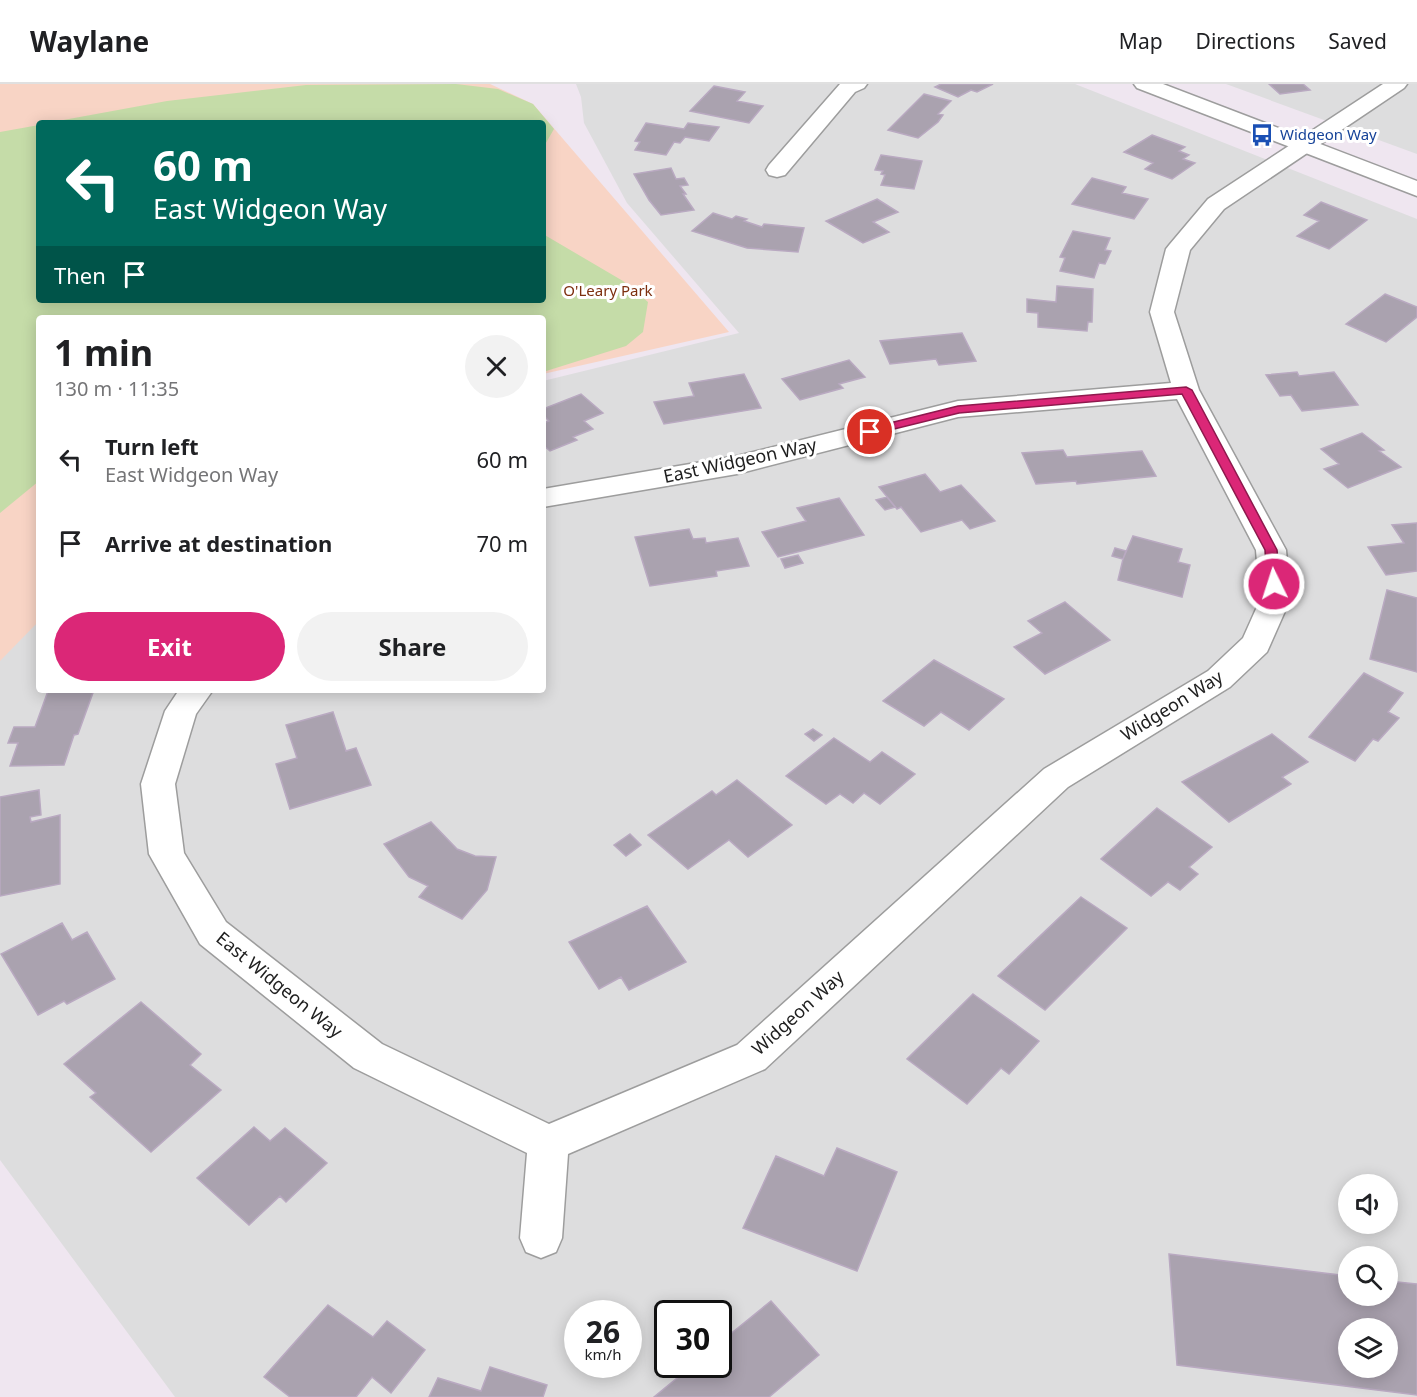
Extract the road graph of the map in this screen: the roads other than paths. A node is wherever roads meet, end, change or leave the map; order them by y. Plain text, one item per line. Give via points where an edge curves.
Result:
1 (856, 84) edge
2 (1144, 84) edge
3 (1397, 84) edge
4 (1304, 146) junction
5 (777, 170) dead end
6 (1417, 189) edge
7 (1186, 390) junction
8 (546, 497) edge
9 (195, 693) edge
10 (548, 1143) junction
11 (541, 1238) dead end

1 - 5 street via 848,88
2 - 4 street
3 - 4 street, Widgeon Way
4 - 6 street
4 - 7 street, Widgeon Way via 1216,204 1178,249 1162,312
7 - 8 street, East Widgeon Way via 958,409 737,465
7 - 10 street, Widgeon Way via 1271,550 1275,600 1256,644 1219,679 1056,778 751,1057
9 - 10 street, East Widgeon Way via 181,711 158,784 166,854 213,933 368,1056
10 - 11 street

